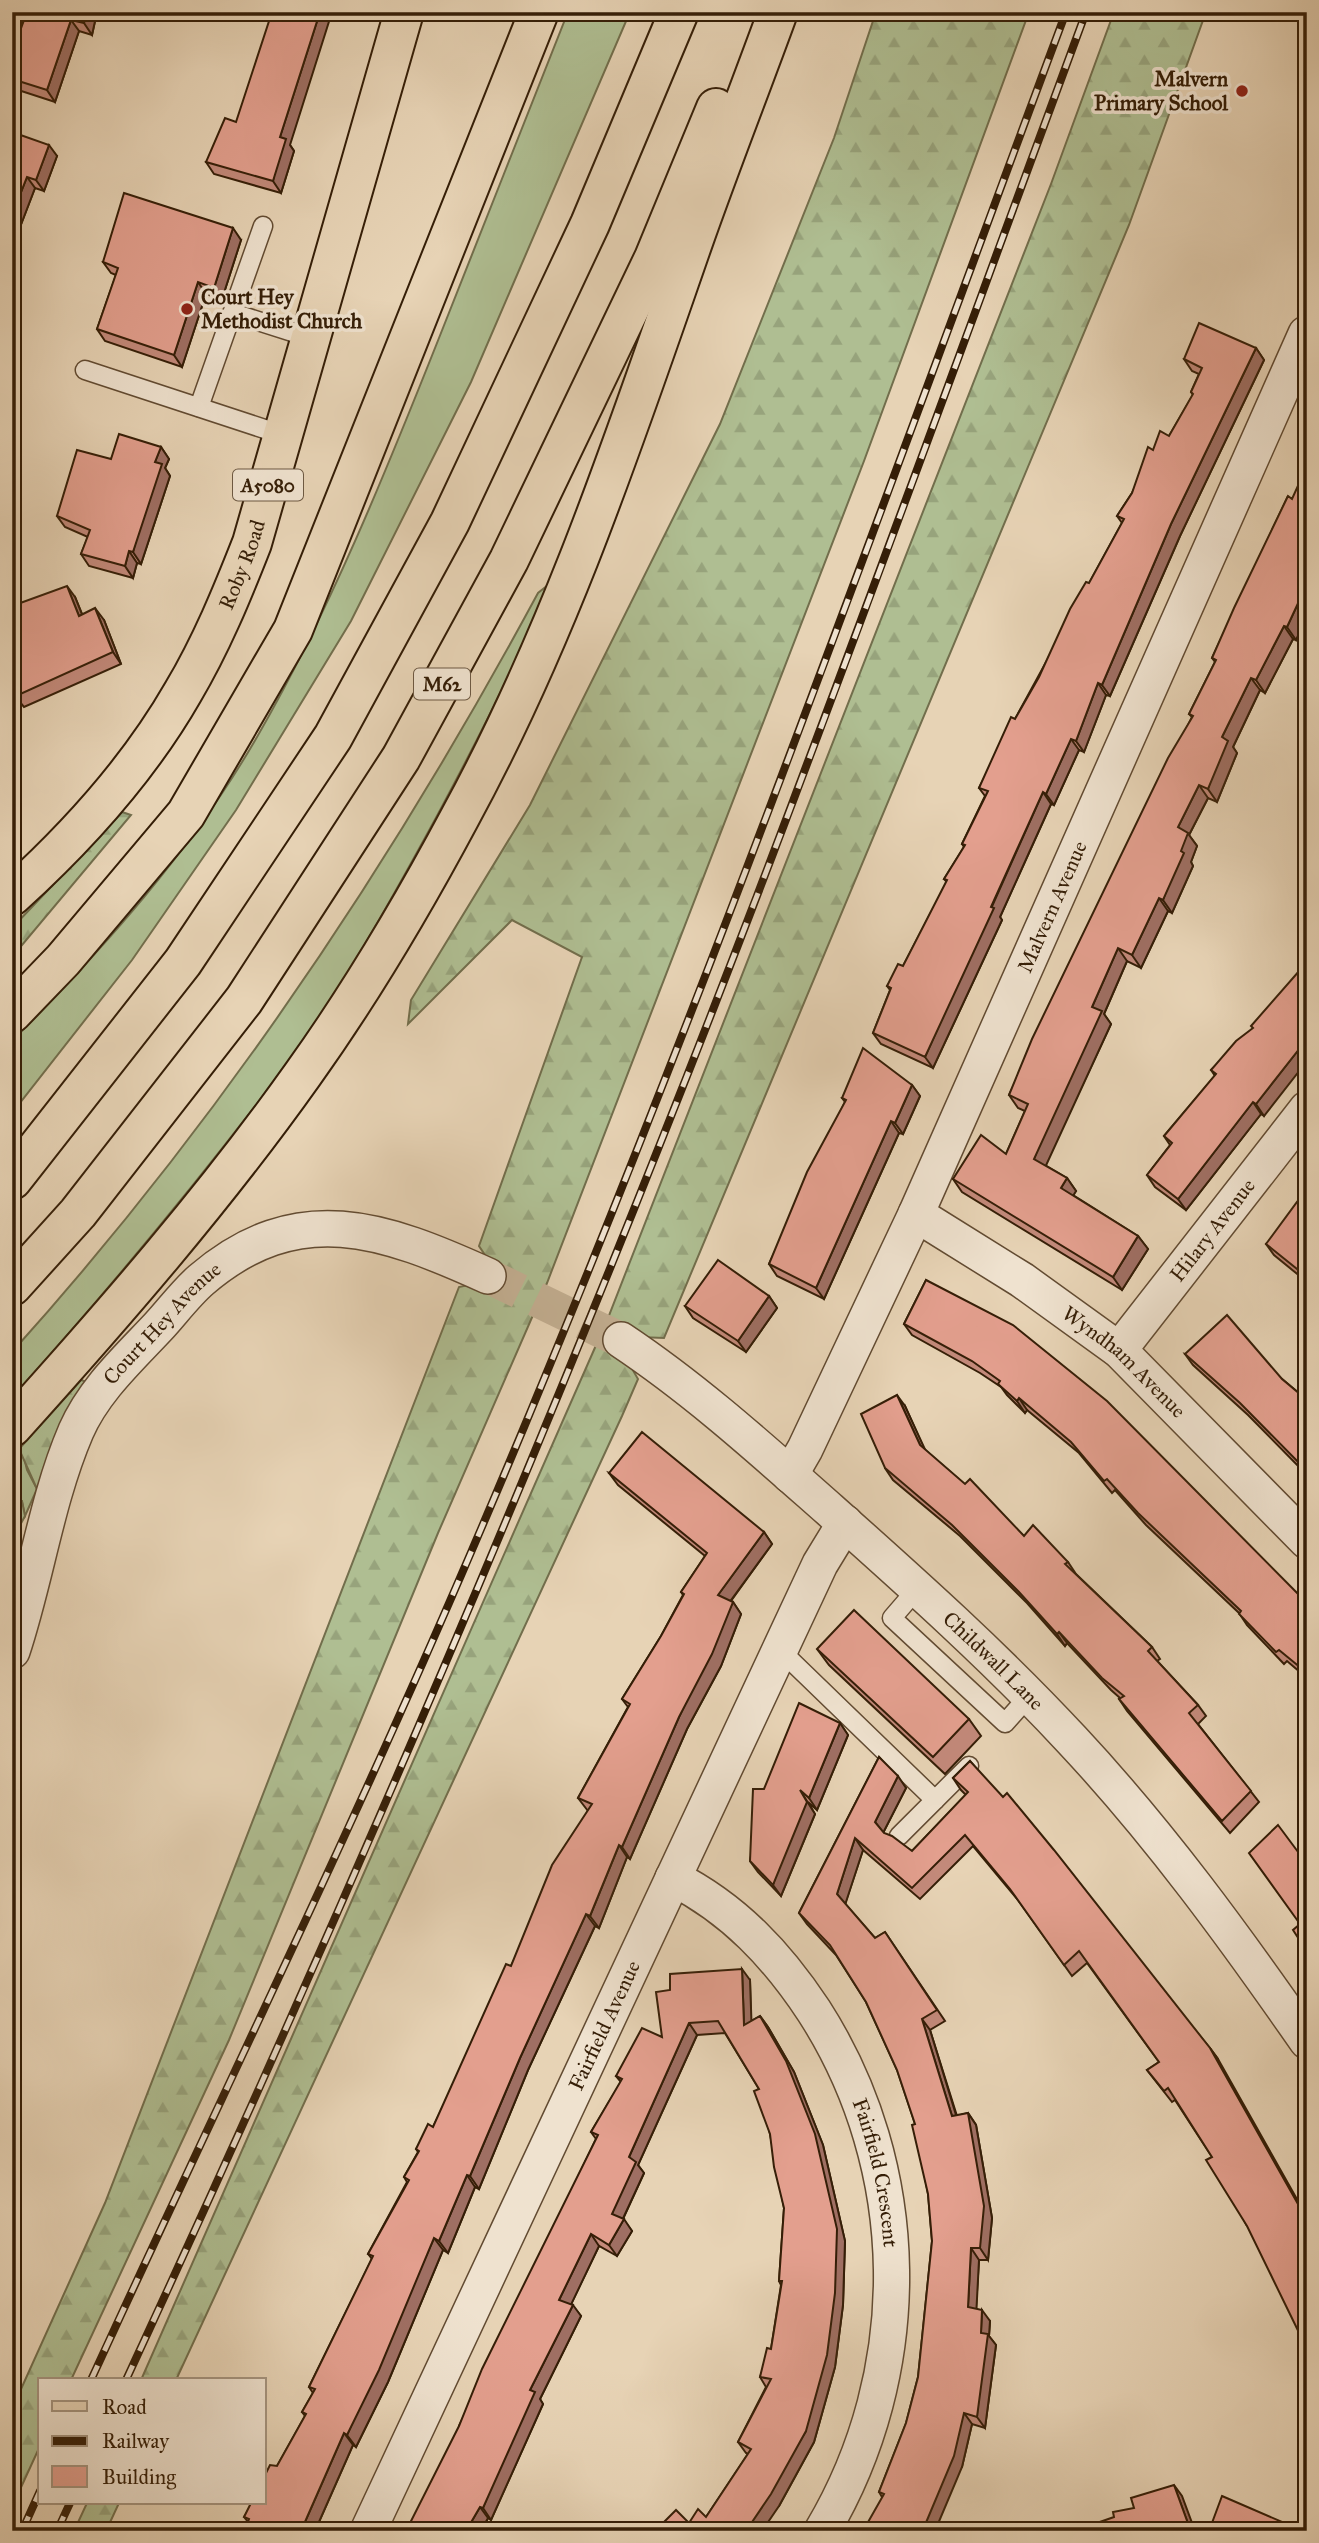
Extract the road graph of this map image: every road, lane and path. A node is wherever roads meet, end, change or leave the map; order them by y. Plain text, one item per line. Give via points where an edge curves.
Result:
1 (404, 12) edge
2 (539, 12) edge
3 (678, 12) edge
4 (756, 12) edge
5 (778, 12) edge
6 (264, 226) dead end
7 (233, 313) junction
8 (1306, 334) edge
9 (308, 337) junction
10 (85, 370) dead end
11 (199, 407) junction
12 (283, 435) junction
13 (12, 896) edge
14 (12, 1013) edge
15 (1307, 1109) edge
16 (1295, 1148) edge
17 (12, 1180) edge
18 (916, 1214) junction
19 (488, 1276) tunnel mouth
20 (12, 1286) edge
21 (621, 1340) tunnel mouth
22 (1119, 1350) junction
23 (12, 1427) edge
24 (790, 1475) junction
25 (845, 1523) junction
26 (1307, 1541) edge
27 (780, 1650) junction
28 (12, 1651) edge
29 (969, 1766) edge
30 (935, 1800) junction
31 (899, 1836) dead end
32 (673, 1878) junction
33 (1307, 2040) edge
34 (368, 2531) edge
35 (822, 2531) edge

1 - 9 main road, Roby Road / A5080
2 - 14 main road via 293,630 186,814 63,960
3 - 17 main road via 590,224 456,509 333,737 183,962
4 - 20 main road, M62 via 654,258 509,560 401,758 244,1000 78,1213
5 - 23 main road via 611,480 546,641 462,814 384,949 303,1074 194,1214
6 - 7 lane
7 - 9 lane
7 - 11 lane
8 - 18 street, Malvern Avenue
9 - 12 main road, Roby Road / A5080
10 - 11 lane
11 - 12 lane
12 - 13 main road, Roby Road / A5080 via 225,612 182,694 107,795
15 - 16 street, Hilary Avenue
16 - 22 street, Hilary Avenue
18 - 22 street, Wyndham Avenue via 1022,1280
18 - 24 street, Malvern Avenue
19 - 28 street, Court Hey Avenue via 400,1239 339,1228 276,1236 222,1263 199,1282 89,1406 66,1456
21 - 24 street, Childwall Lane via 678,1379
22 - 26 street, Wyndham Avenue
24 - 25 street, Childwall Lane
25 - 27 street, Fairfield Avenue via 820,1564
25 - 33 street, Childwall Lane via 1081,1750 1175,1861
27 - 30 lane
27 - 32 street, Fairfield Avenue
29 - 30 lane
30 - 31 lane
32 - 34 street, Fairfield Avenue
32 - 35 street, Fairfield Crescent via 725,1909 794,1981 841,2057 859,2096 885,2185 892,2296 877,2397 855,2467

